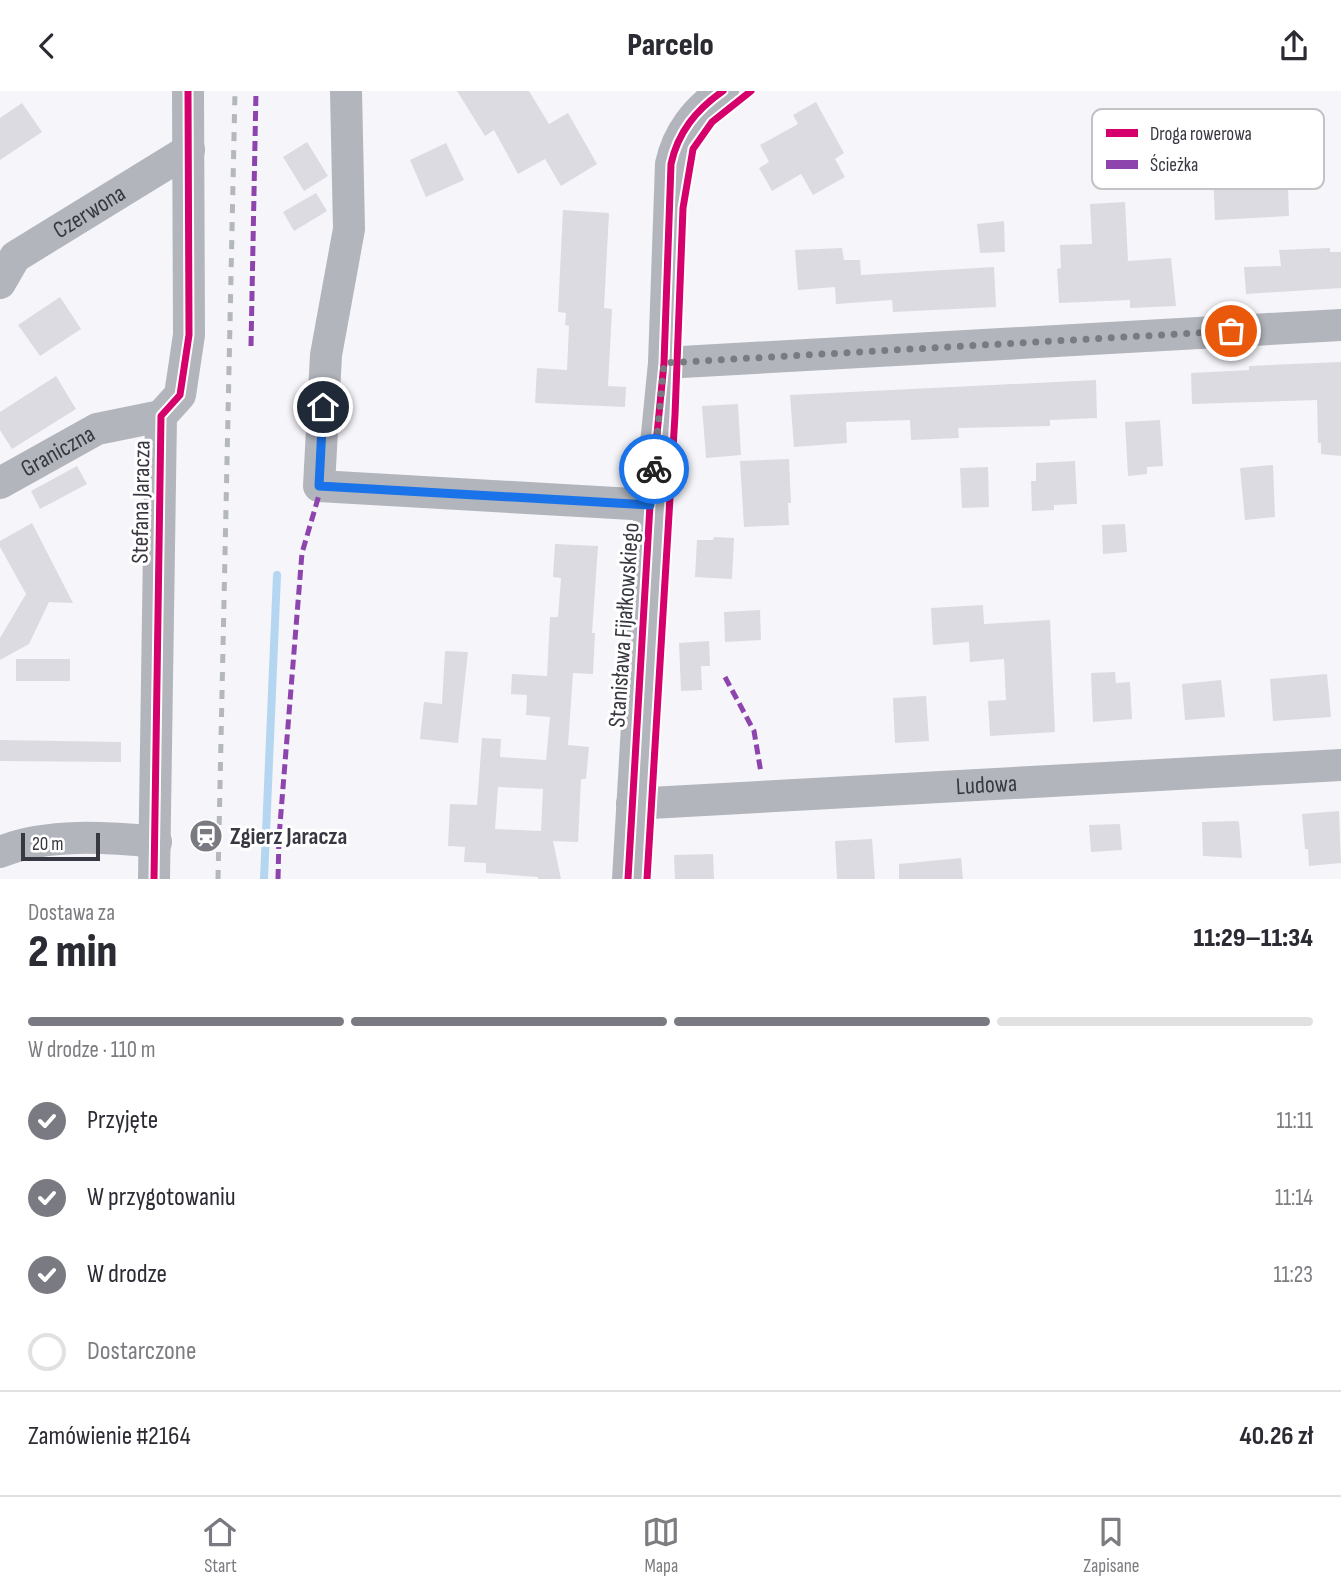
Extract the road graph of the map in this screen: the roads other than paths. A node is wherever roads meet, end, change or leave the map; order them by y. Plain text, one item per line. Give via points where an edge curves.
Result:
1 (188, 91) edge
2 (346, 91) edge
3 (719, 94) edge
4 (189, 150) junction
5 (0, 283) edge
6 (1341, 325) edge
7 (664, 363) junction
8 (161, 416) junction
9 (0, 483) edge
10 (650, 505) junction
11 (1341, 765) edge
12 (632, 804) junction
13 (156, 842) junction
14 (0, 852) edge
15 (154, 879) edge
16 (628, 879) edge

1 - 4 street, Stefana Jaracza
2 - 10 street via 349,229 326,355 319,486
3 - 7 street, Stanisława Fijałkowskiego via 688,123 671,164
4 - 5 street, Czerwona via 15,257
4 - 8 street, Stefana Jaracza via 189,335 180,395
6 - 7 street
7 - 10 street, Stanisława Fijałkowskiego
8 - 9 street, Graniczna via 97,429
8 - 13 street, Stefana Jaracza
10 - 12 street, Stanisława Fijałkowskiego
11 - 12 street, Ludowa
12 - 16 street, Stanisława Fijałkowskiego
13 - 14 street via 53,840
13 - 15 street, Stefana Jaracza

